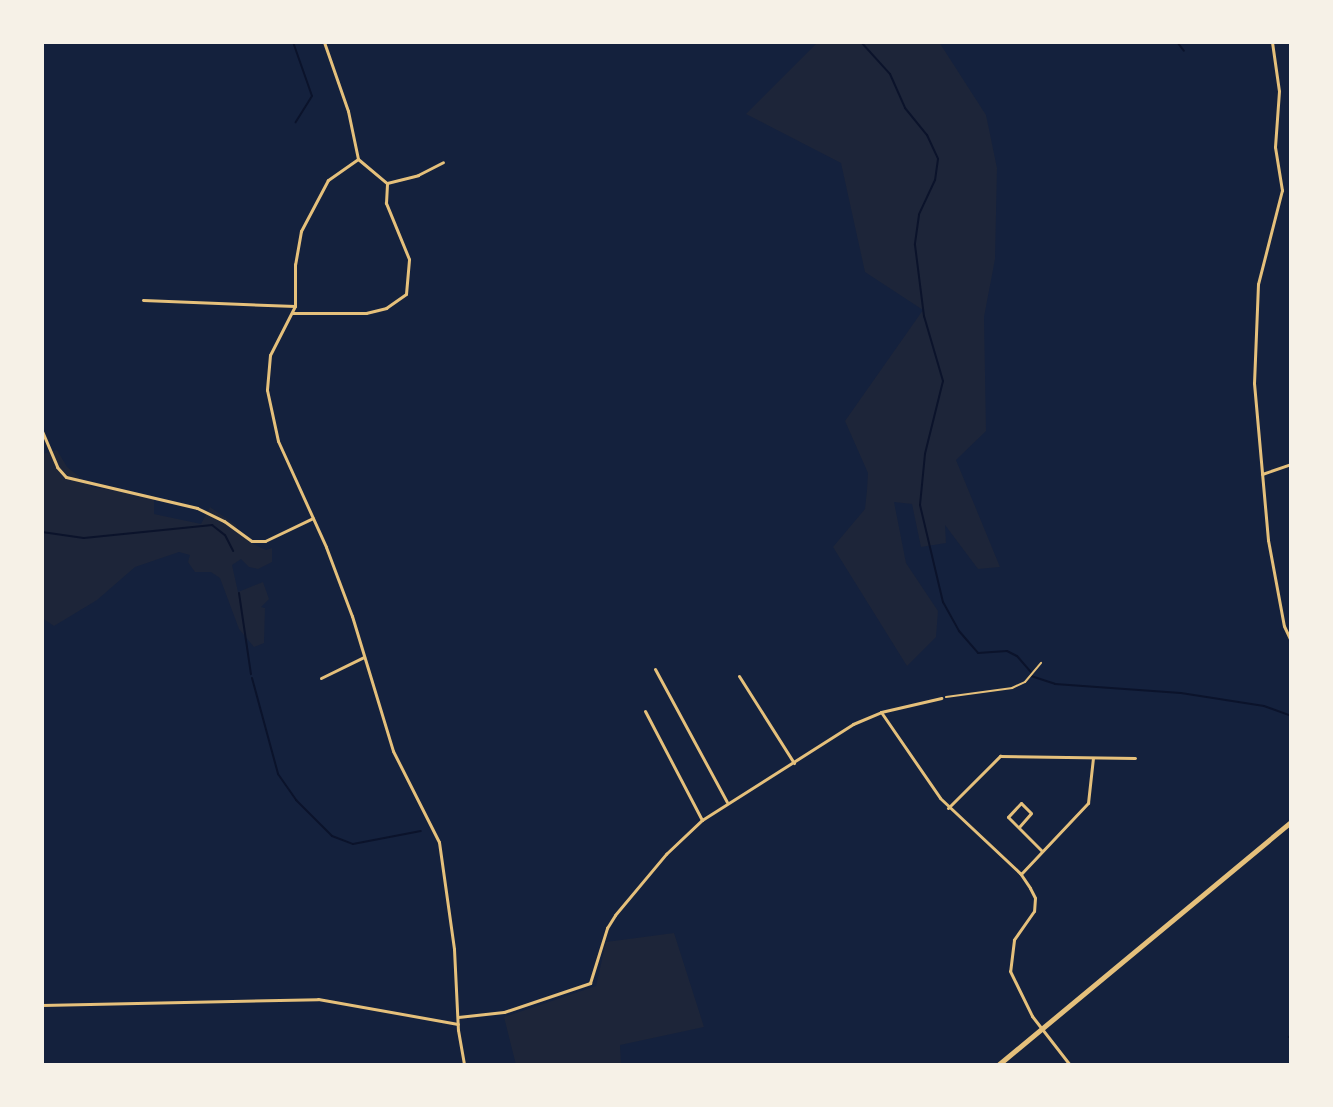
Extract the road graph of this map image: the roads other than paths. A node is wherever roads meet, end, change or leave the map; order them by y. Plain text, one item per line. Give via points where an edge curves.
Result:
1 (324, 42) edge
2 (1272, 42) edge
3 (358, 159) junction
4 (443, 162) dead end
5 (387, 183) junction
6 (143, 300) dead end
7 (295, 306) junction
8 (293, 313) junction
9 (42, 431) edge
10 (1291, 464) edge
11 (1262, 474) junction
12 (313, 518) junction
13 (331, 561) junction
14 (337, 566) dead end
15 (1291, 641) edge
16 (364, 657) junction
17 (655, 669) dead end
18 (739, 676) dead end
19 (321, 678) dead end
20 (941, 698) road end
21 (645, 711) dead end
22 (881, 712) junction
23 (1093, 758) junction
24 (1135, 758) dead end
25 (794, 763) junction
26 (727, 802) junction
27 (948, 808) junction
28 (702, 820) junction
29 (1291, 822) edge
30 (1019, 827) junction
31 (1043, 852) junction
32 (1021, 874) junction
33 (42, 1005) edge
34 (458, 1017) junction
35 (458, 1024) junction
36 (1043, 1027) junction
37 (464, 1065) edge
38 (998, 1065) edge
39 (1070, 1065) edge

1 - 3 street
2 - 11 street via 1279,91 1275,147 1282,190 1257,295 1254,383
3 - 5 street
3 - 7 street via 328,180 301,231
4 - 5 street
5 - 8 street via 386,203 409,259 406,294 386,308 366,313
6 - 7 street
7 - 8 street
8 - 12 street via 270,355 267,390 278,441
9 - 12 street via 66,477 197,508 252,541 265,541
10 - 11 street
11 - 15 street via 1277,592
12 - 13 street
13 - 14 street
13 - 16 street
16 - 19 street
16 - 34 street via 393,751 439,842
17 - 26 street
18 - 25 street
20 - 22 street
21 - 28 street
22 - 25 street
22 - 27 street
23 - 24 street
23 - 27 street via 1000,756
23 - 31 street via 1088,803
25 - 26 street
26 - 28 street
27 - 32 street
28 - 34 street via 615,915 590,983 504,1012
29 - 36 main road
30 - 30 street via 1008,817 1021,803 1031,813
30 - 31 street
31 - 32 street
32 - 36 street via 1035,898 1034,911 1014,940 1010,971
33 - 35 street via 318,999
34 - 35 street
35 - 37 street
36 - 38 main road
36 - 39 street

